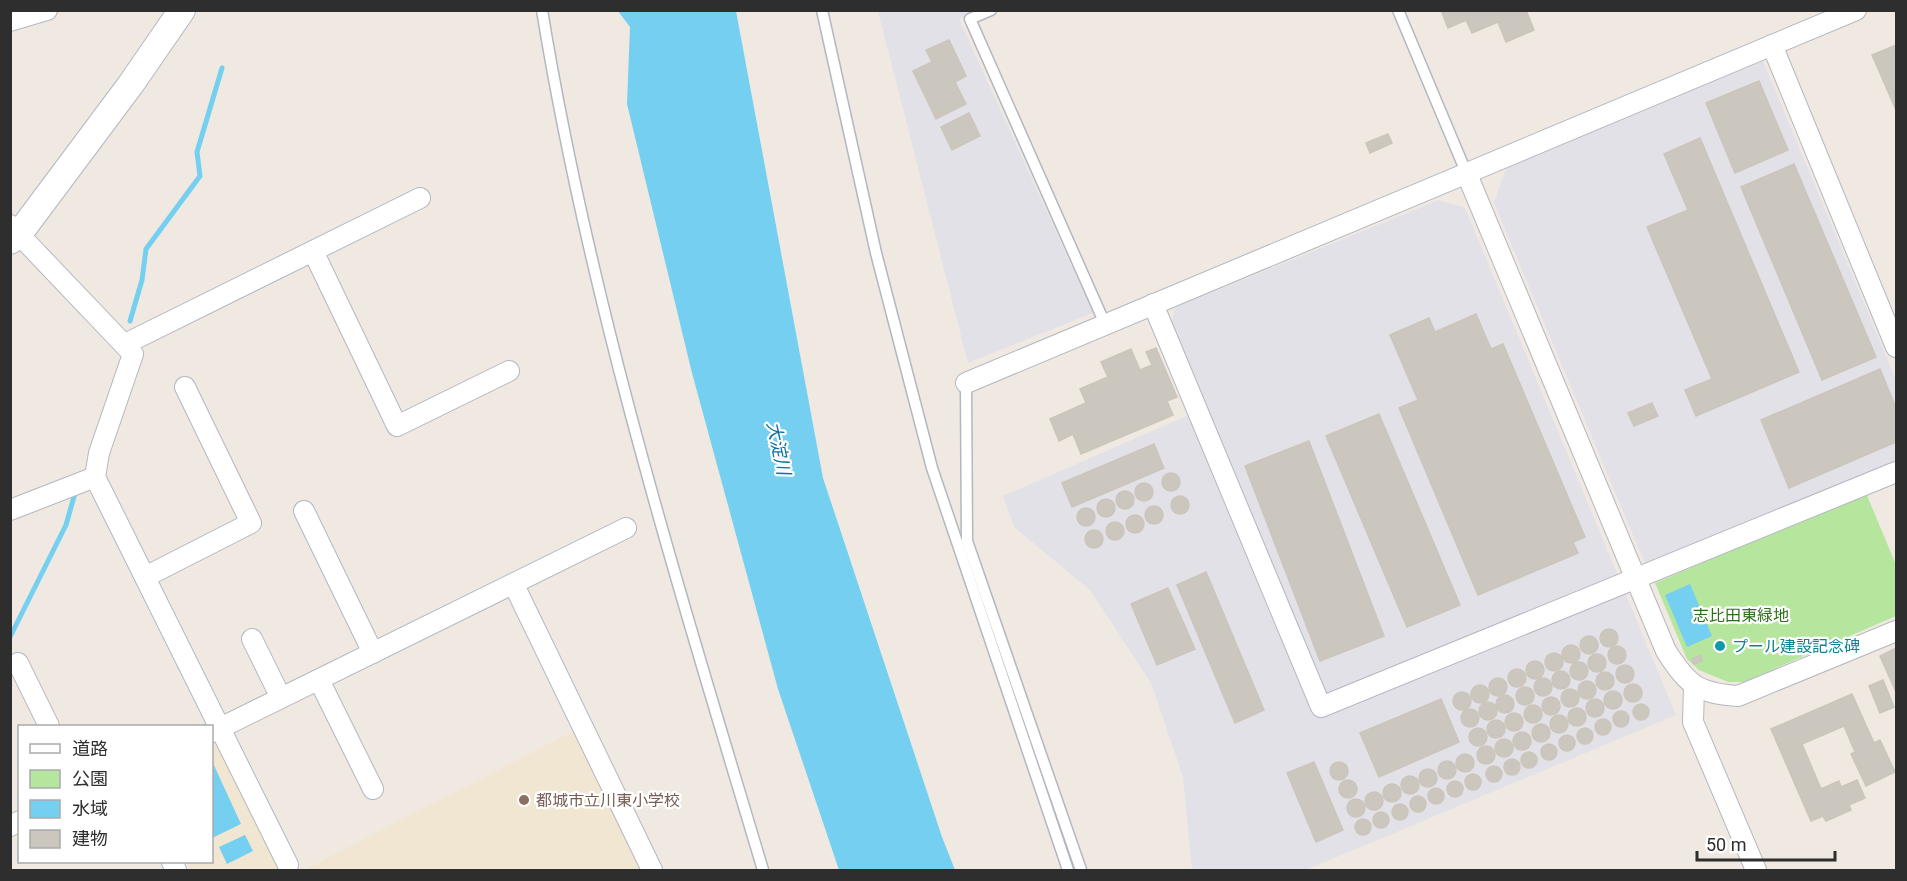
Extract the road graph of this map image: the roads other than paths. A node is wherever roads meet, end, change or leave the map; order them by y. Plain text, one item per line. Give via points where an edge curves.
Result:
1 (47, 10) edge
2 (182, 10) edge
3 (542, 10) edge
4 (822, 10) edge
5 (991, 10) edge
6 (1398, 10) edge
7 (1857, 10) edge
8 (10, 21) edge
9 (1772, 45) junction
10 (1466, 172) junction
11 (420, 198) dead end
12 (14, 233) edge
13 (313, 251) junction
14 (1153, 304) junction
15 (1105, 324) junction
16 (1892, 324) edge
17 (125, 344) junction
18 (1896, 347) edge
19 (509, 371) dead end
20 (966, 383) joint
21 (185, 387) dead end
22 (1896, 472) edge
23 (95, 477) junction
24 (10, 510) edge
25 (304, 511) dead end
26 (626, 528) dead end
27 (145, 577) junction
28 (1636, 580) junction
29 (514, 585) junction
30 (1896, 631) edge
31 (252, 639) dead end
32 (373, 653) junction
33 (18, 663) dead end
34 (319, 680) junction
35 (1694, 687) junction
36 (281, 698) junction
37 (49, 725) edge
38 (216, 730) edge
39 (373, 789) dead end
40 (288, 865) dead end
41 (652, 870) edge
42 (762, 870) edge
43 (1068, 870) edge
44 (1081, 870) edge
45 (1756, 870) edge

1 - 8 street
2 - 12 street
3 - 42 lane via 582,222 615,362
4 - 43 lane via 876,253 932,468
5 - 15 lane via 970,19
6 - 10 lane
7 - 9 street
9 - 10 street
9 - 16 street
10 - 14 street
10 - 28 street
11 - 13 street
12 - 17 street
13 - 17 street
13 - 19 street via 397,426
14 - 15 street
14 - 28 street via 1321,707
15 - 20 street
16 - 18 street
17 - 23 street via 133,354 99,453
20 - 44 lane via 967,541
21 - 27 street via 251,523
22 - 28 street
23 - 24 street
23 - 27 street
25 - 32 street
26 - 29 street
27 - 38 street
28 - 35 street via 1666,651 1683,678
29 - 32 street
29 - 41 street
30 - 35 street via 1738,696
31 - 36 street
32 - 34 street
33 - 37 street
34 - 36 street
34 - 39 street
35 - 45 street via 1693,722
36 - 38 street
38 - 40 street

